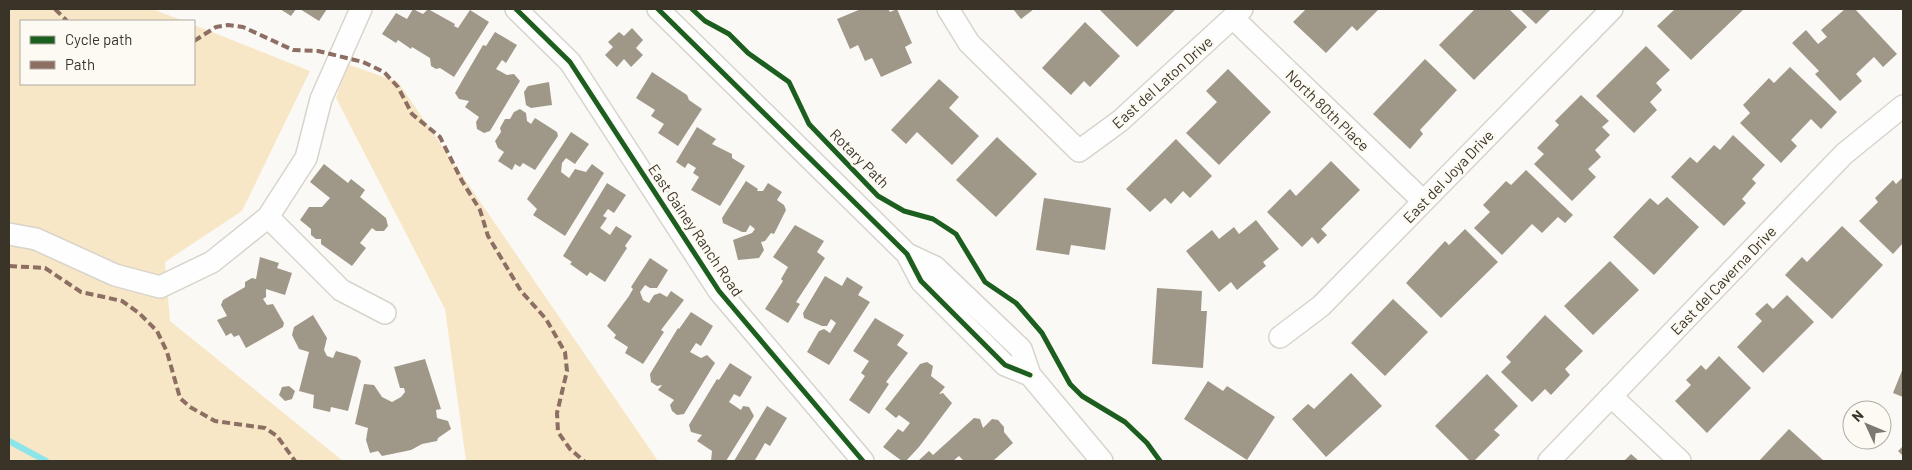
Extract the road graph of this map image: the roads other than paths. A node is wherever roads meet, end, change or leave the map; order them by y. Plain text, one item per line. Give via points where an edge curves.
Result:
1 (361, 9) edge
2 (516, 9) edge
3 (658, 9) edge
4 (948, 9) edge
5 (1612, 9) edge
6 (1237, 14) edge
7 (1903, 106) edge
8 (1423, 201) junction
9 (268, 217) junction
10 (9, 234) edge
11 (385, 313) dead end
12 (1280, 337) dead end
13 (1611, 396) junction
14 (863, 461) edge
15 (1102, 461) edge
16 (1549, 461) edge
17 (1680, 461) edge

1 - 9 street via 321,99 306,158
2 - 14 street, East Gainey Ranch Road via 570,62 719,291
3 - 15 street via 908,254 935,267 1021,350 1030,374
4 - 6 street, East del Laton Drive via 969,43 1079,152 1120,121
5 - 8 street, East del Joya Drive
6 - 8 street, North 80th Place
7 - 13 street, East del Caverna Drive via 1844,154
8 - 12 street, East del Joya Drive via 1322,306
9 - 10 street via 212,262 160,287 114,275 36,239
9 - 11 street via 341,290
13 - 16 street, East del Caverna Drive
13 - 17 street

